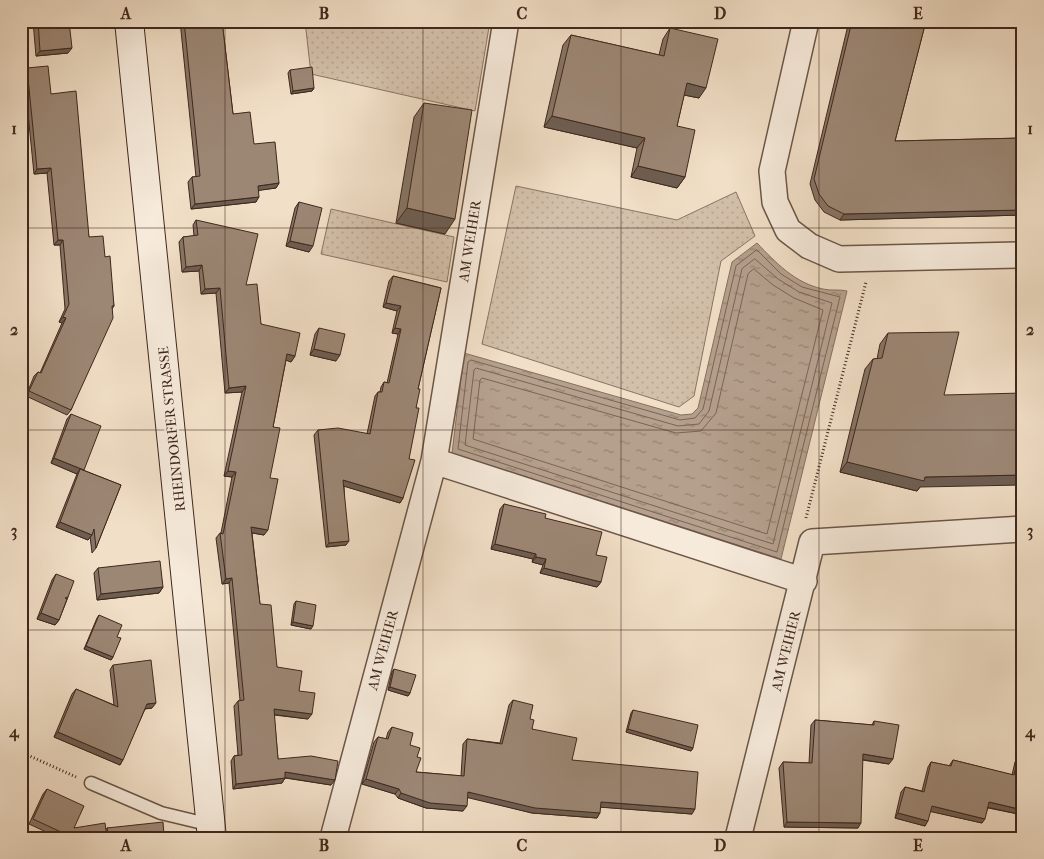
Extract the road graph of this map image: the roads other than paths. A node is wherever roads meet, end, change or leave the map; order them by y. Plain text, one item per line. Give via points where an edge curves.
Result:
1 (129, 21) edge
2 (506, 21) edge
3 (806, 21) edge
4 (1023, 255) edge
5 (434, 461) junction
6 (1023, 529) edge
7 (804, 580) junction
8 (90, 783) road end
9 (211, 831) edge
10 (333, 838) edge
11 (738, 838) edge

1 - 9 main road, RHEINDORFER STRASSE
2 - 5 street, AM WEIHER
3 - 4 street via 772,171 775,202 788,230 809,246 839,259
5 - 7 street
5 - 10 street, AM WEIHER
6 - 7 street, AM WEIHER via 812,542
7 - 11 street, AM WEIHER
8 - 9 lane via 161,814

